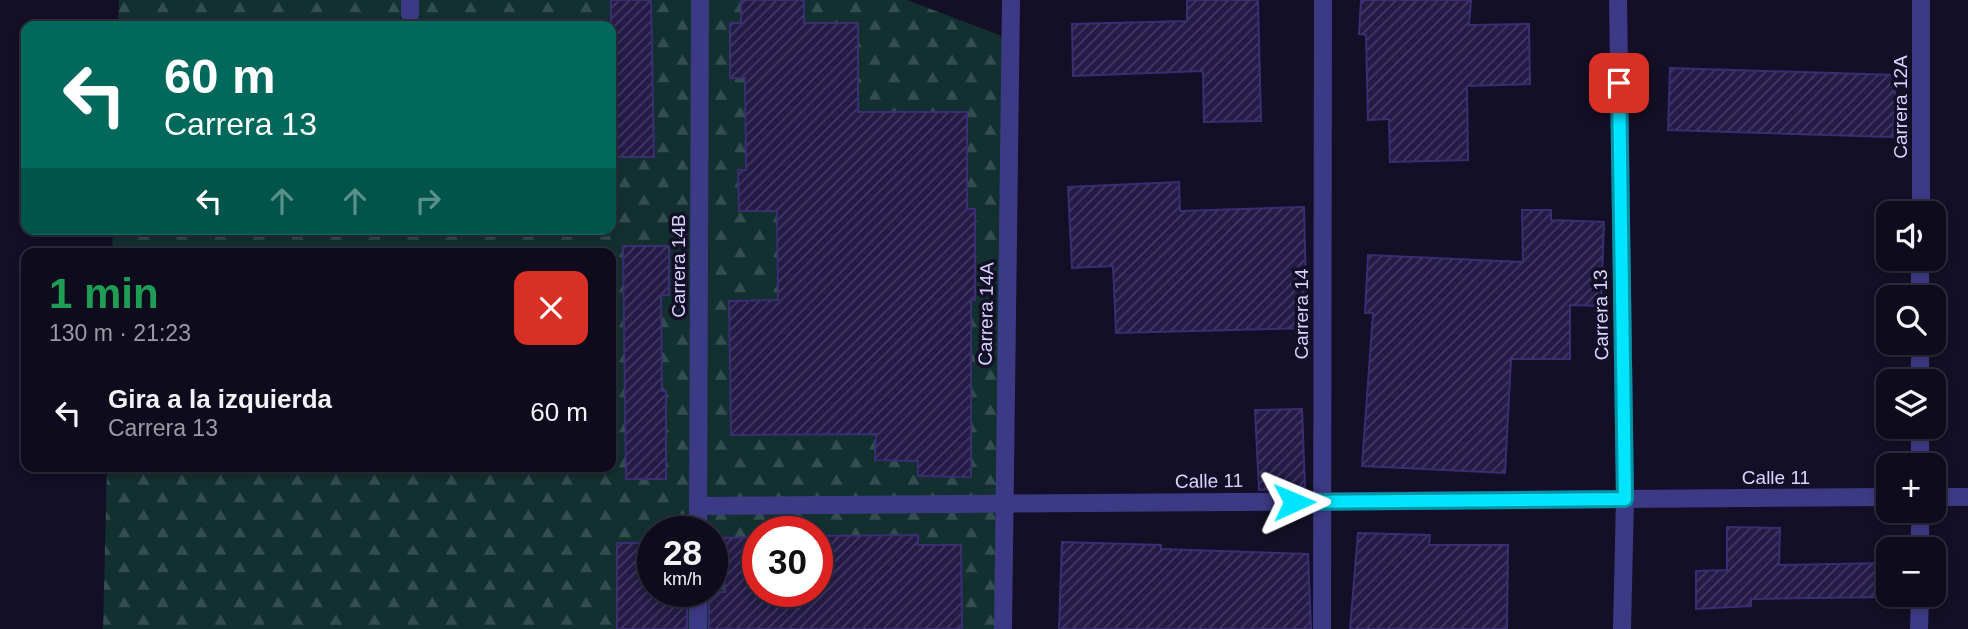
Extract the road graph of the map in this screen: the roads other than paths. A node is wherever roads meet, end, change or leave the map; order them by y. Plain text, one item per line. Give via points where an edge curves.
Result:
1 (700, 0) edge
2 (1011, 0) edge
3 (1324, 0) edge
4 (1618, 0) edge
5 (1921, 0) edge
6 (1920, 201) edge
7 (1946, 497) edge
8 (1968, 497) edge
9 (1876, 498) edge
10 (1625, 499) junction
11 (1321, 501) junction
12 (1004, 504) junction
13 (698, 506) junction
14 (698, 516) edge
15 (698, 607) edge
16 (1920, 607) edge
17 (698, 629) edge
18 (1003, 629) edge
19 (1322, 629) edge
20 (1622, 629) edge
21 (1919, 629) edge

1 - 13 street, Carrera 14B
2 - 12 street, Carrera 14A
3 - 11 street, Carrera 14
4 - 10 street, Carrera 13
5 - 6 street, Carrera 12A
7 - 8 street
9 - 10 street, Calle 11
10 - 11 street, Calle 11
10 - 20 street, Carrera 13
11 - 12 street, Calle 11
11 - 19 street, Carrera 14
12 - 13 street, Calle 11
12 - 18 street, Carrera 14A
13 - 14 street, Carrera 14B
15 - 17 street
16 - 21 street

